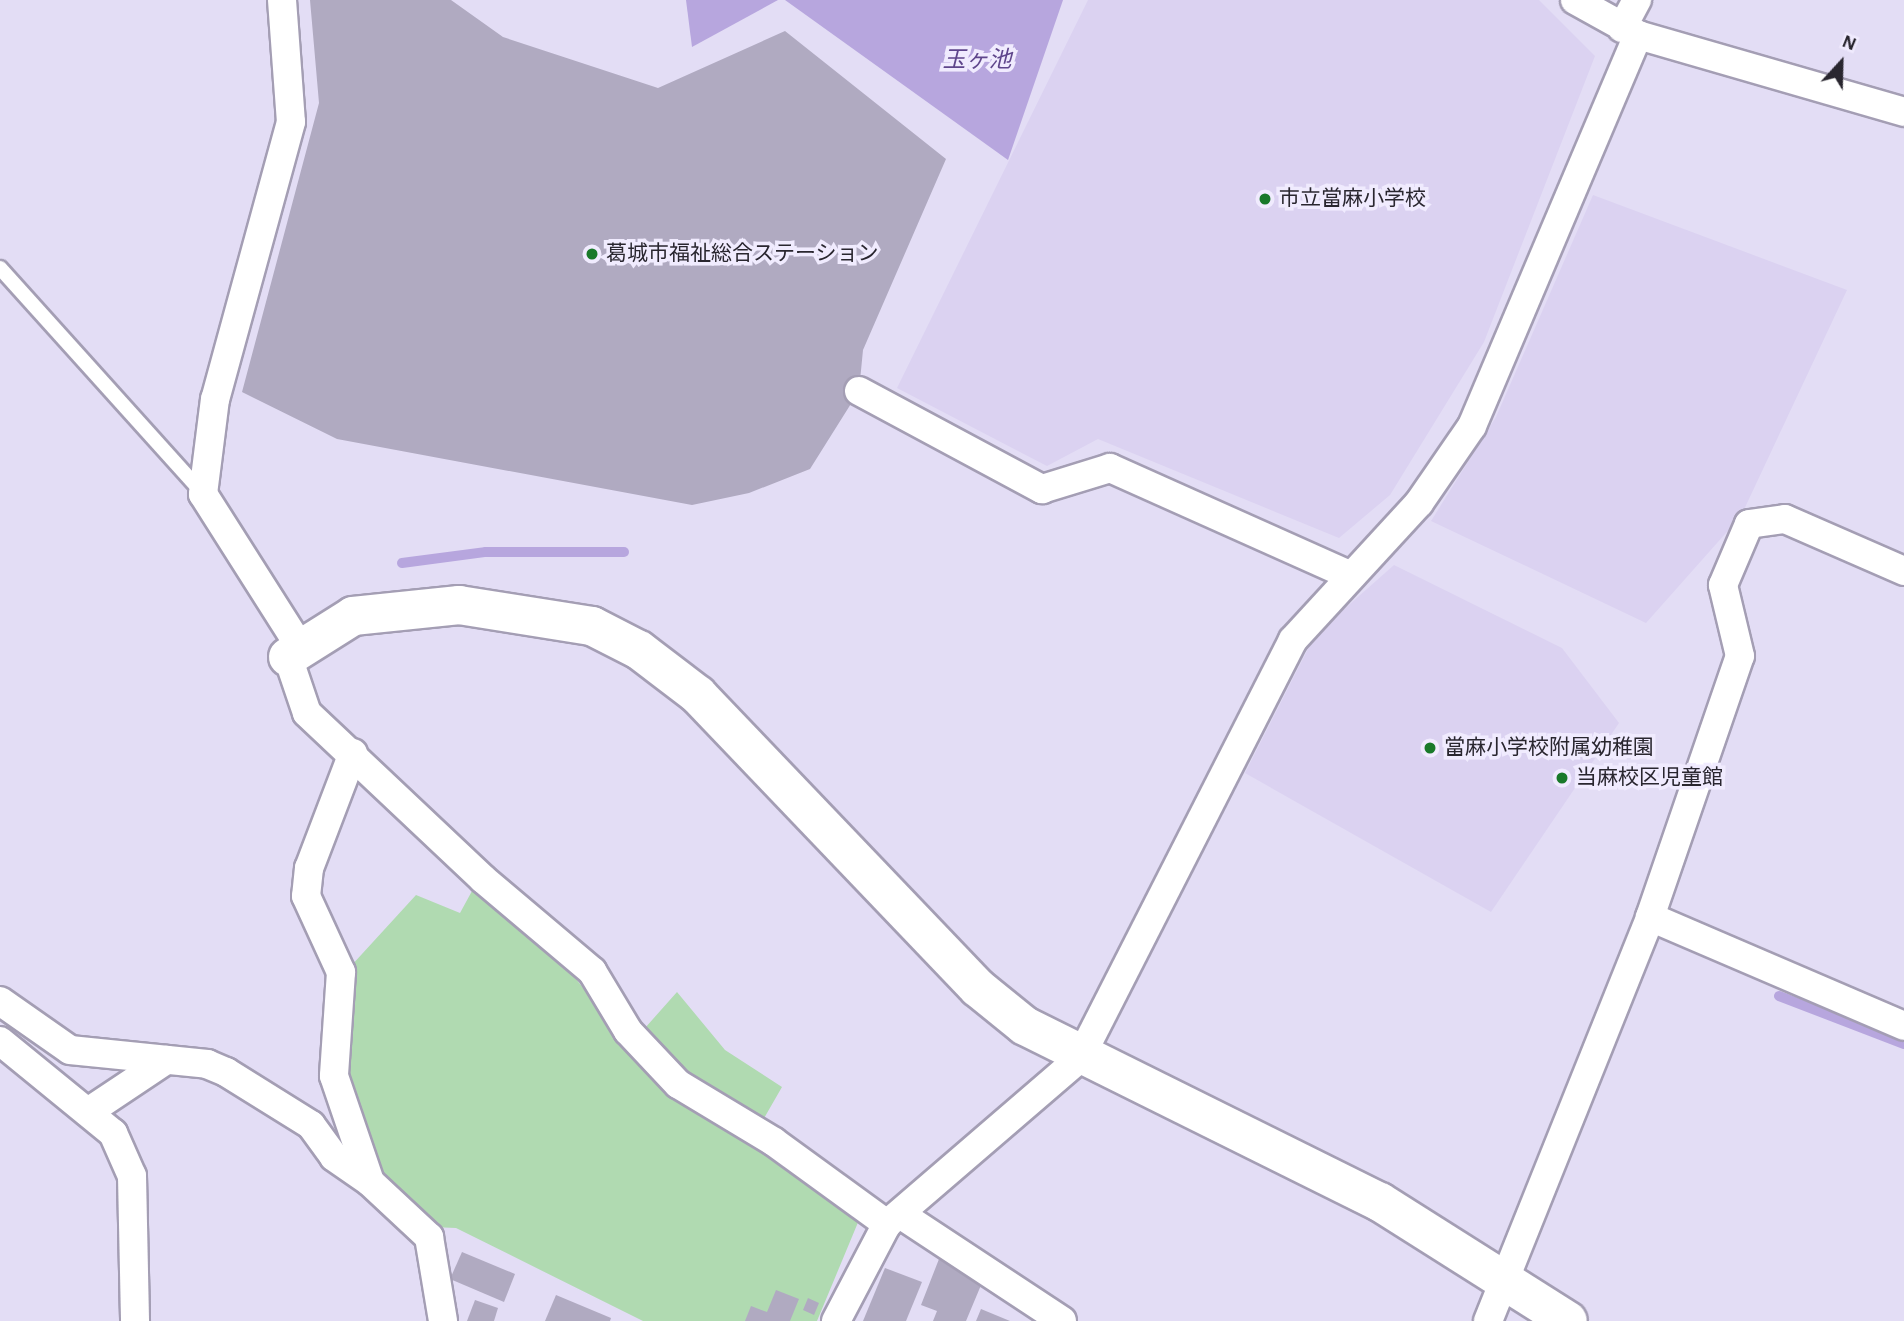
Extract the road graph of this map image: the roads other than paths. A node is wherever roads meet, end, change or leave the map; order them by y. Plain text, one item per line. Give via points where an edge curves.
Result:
1 (282, 0) edge
2 (1574, 0) edge
3 (1637, 0) edge
4 (1630, 32) junction
5 (1904, 112) edge
6 (0, 268) edge
7 (859, 391) dead end
8 (203, 494) junction
9 (1904, 571) edge
10 (1351, 576) junction
11 (294, 652) junction
12 (353, 753) junction
13 (1650, 918) junction
14 (0, 1001) edge
15 (1904, 1026) edge
16 (0, 1041) edge
17 (1080, 1058) junction
18 (166, 1060) junction
19 (88, 1112) junction
20 (370, 1182) junction
21 (894, 1219) junction
22 (1507, 1283) junction
23 (135, 1321) edge
24 (443, 1321) edge
25 (836, 1321) edge
26 (1062, 1321) edge
27 (1488, 1321) edge
28 (1568, 1321) edge

1 - 8 street via 291,122 215,399
2 - 4 street
3 - 4 street
4 - 5 street
4 - 10 street via 1472,426 1419,503
6 - 8 lane
7 - 10 street via 1042,489 1110,468
8 - 11 street
9 - 13 street via 1785,519 1749,524 1723,585 1740,656
10 - 17 street via 1293,640
11 - 12 street via 307,713
11 - 17 street via 353,616 459,605 592,626 639,650 698,695 978,988
12 - 20 street via 309,868 306,896 341,972 334,1076
12 - 21 street via 483,879 592,971 628,1031 678,1084
13 - 15 street
13 - 22 street
14 - 18 street via 70,1050
16 - 19 street
17 - 21 street
17 - 22 street via 1380,1202
18 - 19 street
18 - 20 street via 226,1072 311,1125 334,1157
19 - 23 street via 113,1133 132,1177
20 - 24 street via 429,1237
21 - 25 street
21 - 26 street
22 - 27 street
22 - 28 street

